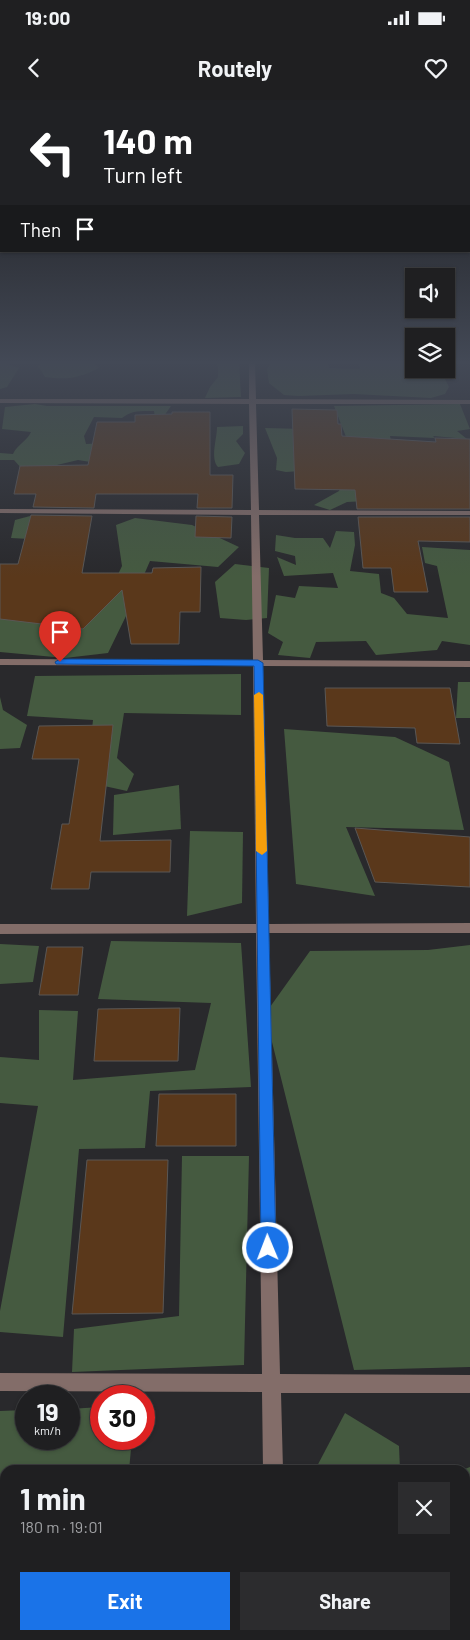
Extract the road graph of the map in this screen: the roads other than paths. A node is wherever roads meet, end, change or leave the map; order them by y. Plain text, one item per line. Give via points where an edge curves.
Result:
1 (254, 434) edge
2 (0, 511) edge
3 (255, 512) junction
4 (470, 513) edge
5 (0, 662) edge
6 (258, 663) junction
7 (470, 664) edge
8 (0, 928) edge
9 (263, 928) junction
10 (470, 928) edge
11 (0, 1382) edge
12 (271, 1384) junction
13 (470, 1384) edge
14 (272, 1465) edge

1 - 3 street
2 - 3 street
3 - 4 street
3 - 6 street
5 - 6 street
6 - 7 street
6 - 9 street
8 - 9 street
9 - 10 street
9 - 12 street
11 - 12 street
12 - 13 street
12 - 14 street

